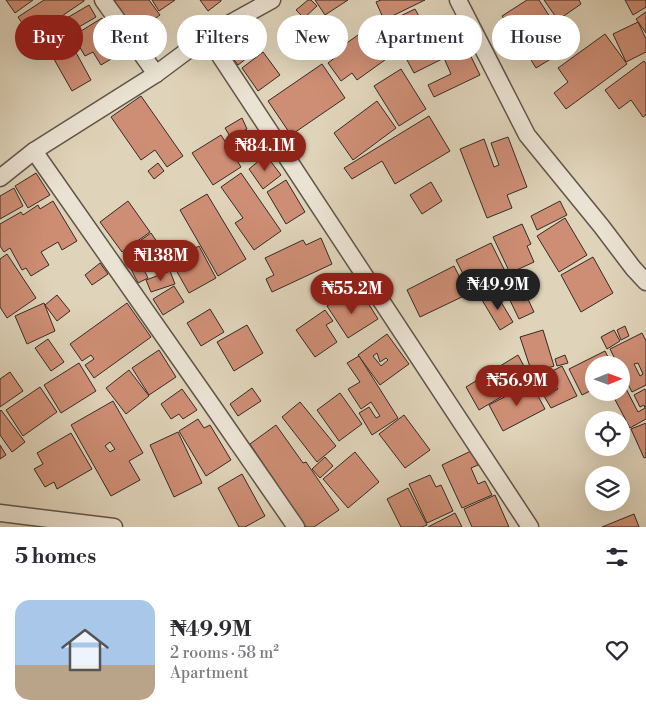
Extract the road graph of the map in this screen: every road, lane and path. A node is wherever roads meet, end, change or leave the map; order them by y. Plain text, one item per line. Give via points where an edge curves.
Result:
1 (103, 0) edge
2 (272, 0) edge
3 (458, 0) edge
4 (245, 15) edge
5 (177, 58) edge
6 (223, 60) edge
7 (156, 74) junction
8 (34, 151) junction
9 (0, 178) edge
10 (646, 282) edge
11 (0, 513) edge
12 (114, 527) edge
13 (296, 527) edge
14 (530, 527) edge

1 - 7 street
2 - 4 street
3 - 10 street via 528,135
5 - 7 street
6 - 14 street
7 - 8 street
8 - 9 street
8 - 13 street
11 - 12 street

